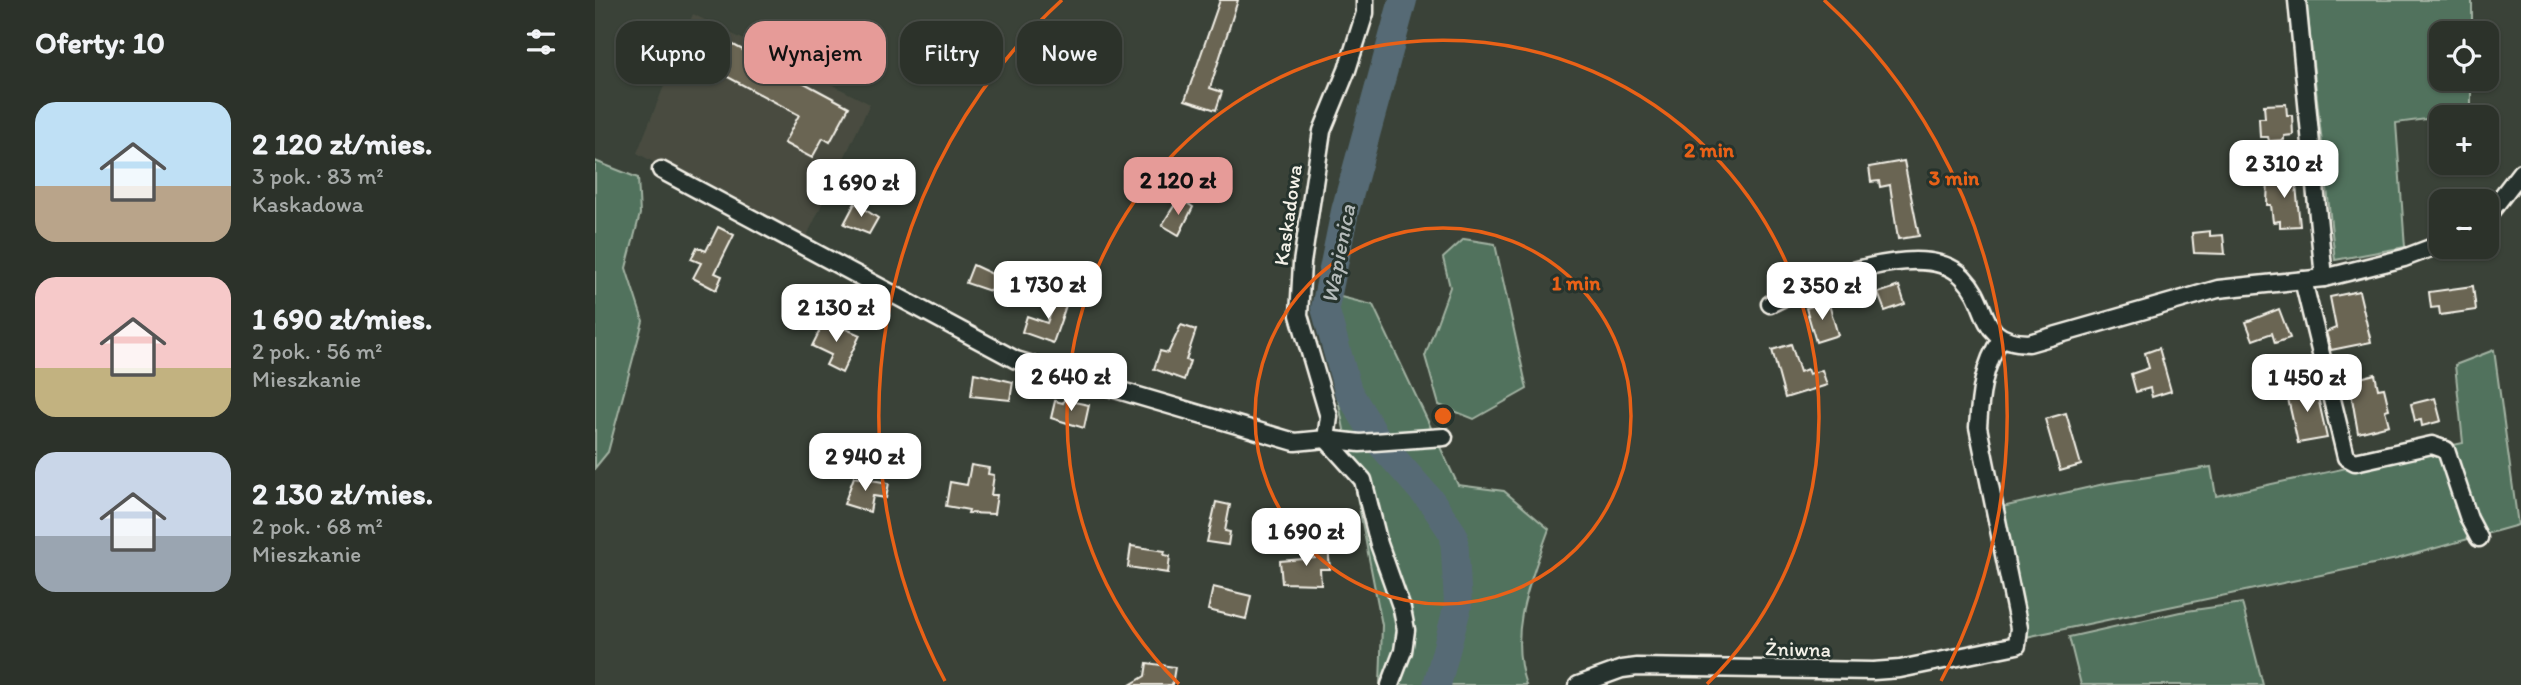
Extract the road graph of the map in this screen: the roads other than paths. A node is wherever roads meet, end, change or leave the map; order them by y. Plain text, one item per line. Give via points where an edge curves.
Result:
1 (1365, 0) edge
2 (2298, 0) edge
3 (661, 170) dead end
4 (2521, 172) edge
5 (2499, 200) edge
6 (2429, 249) edge
7 (2324, 278) junction
8 (2303, 280) junction
9 (1770, 304) dead end
10 (2001, 339) junction
11 (1444, 437) dead end
12 (1326, 439) junction
13 (2479, 538) dead end
14 (1390, 685) edge
15 (1578, 685) edge

1 - 12 street, Kaskadowa via 1347,69 1322,131 1302,263 1299,315 1329,417
2 - 7 street
3 - 12 street via 1016,360 1295,442
4 - 5 street
6 - 7 street
7 - 8 street
8 - 10 street via 2218,289 2029,343
8 - 13 street via 2346,457 2355,462 2432,446 2446,450
9 - 10 street via 1805,285 1875,267 1918,259 1941,262 1963,277
10 - 15 street, Żniwna via 1989,356 1978,427 2019,628 2017,645 1900,669 1622,668
11 - 12 street via 1360,443
12 - 14 street via 1363,480 1402,609 1403,651

